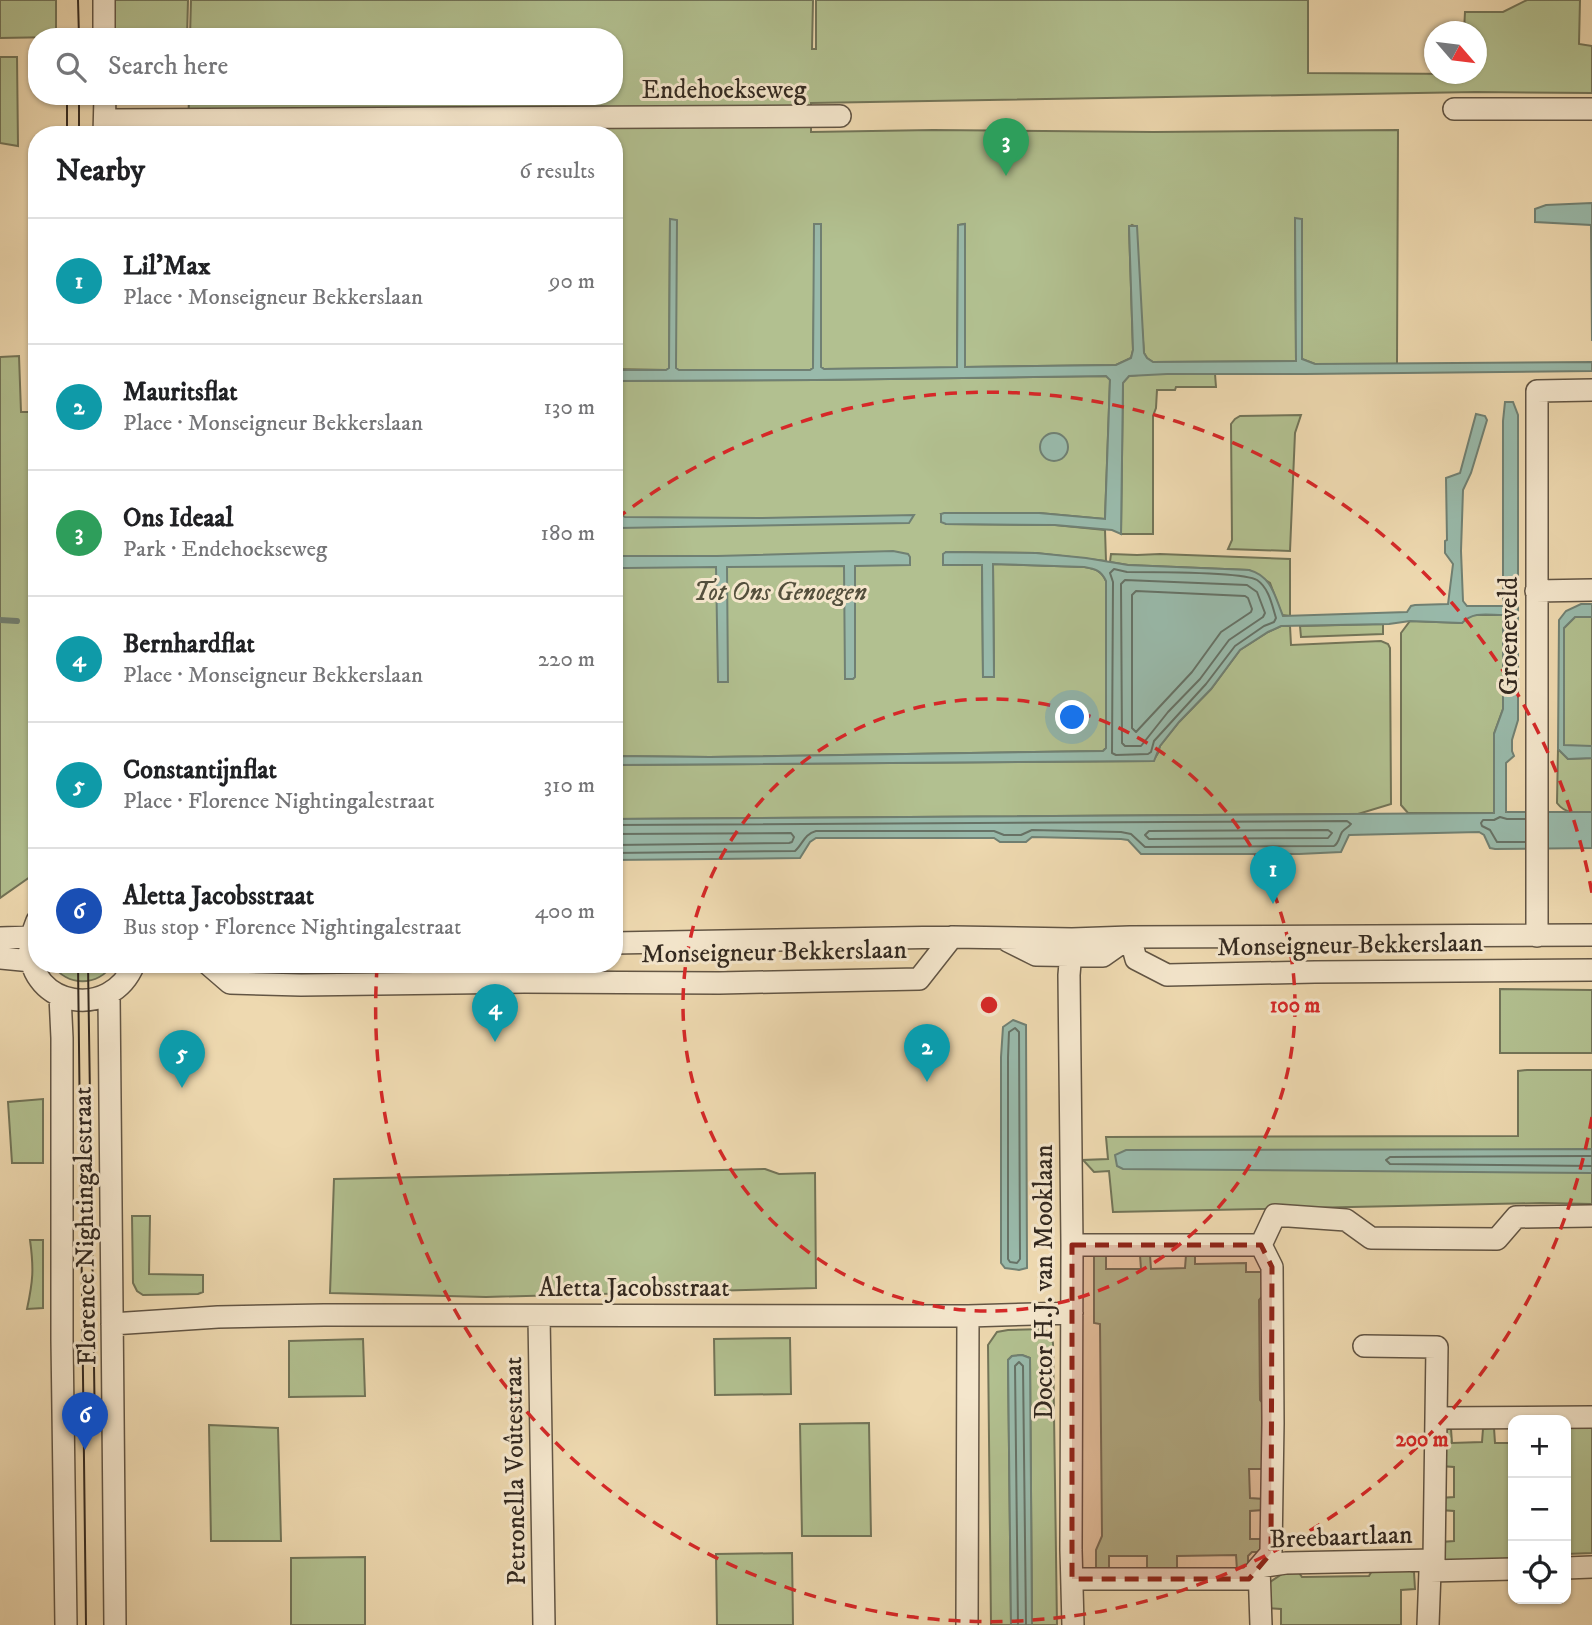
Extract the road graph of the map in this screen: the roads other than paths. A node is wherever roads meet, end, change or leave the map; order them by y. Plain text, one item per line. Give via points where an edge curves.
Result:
1 (104, 0) edge
2 (104, 28) edge
3 (104, 105) edge
4 (1454, 109) dead end
5 (1592, 109) edge
6 (840, 116) dead end
7 (104, 126) edge
8 (171, 126) edge
9 (1592, 390) edge
10 (1592, 590) edge
11 (1536, 592) junction
12 (28, 931) edge
13 (1592, 935) edge
14 (1537, 936) junction
15 (952, 937) junction
16 (1130, 937) junction
17 (0, 938) edge
18 (623, 943) edge
19 (1071, 947) junction
20 (0, 958) edge
21 (28, 961) edge
22 (1592, 970) edge
23 (37, 973) edge
24 (131, 973) edge
25 (218, 973) edge
26 (109, 995) junction
27 (60, 996) junction
28 (1592, 1216) edge
29 (1072, 1245) junction
30 (1261, 1245) junction
31 (1072, 1313) junction
32 (539, 1316) junction
33 (968, 1316) junction
34 (112, 1324) junction
35 (1364, 1346) dead end
36 (1436, 1418) junction
37 (1592, 1418) edge
38 (1432, 1566) junction
39 (1259, 1567) junction
40 (1592, 1567) edge
41 (1571, 1568) edge
42 (1508, 1569) edge
43 (1072, 1579) junction
44 (66, 1625) edge
45 (115, 1625) edge
46 (544, 1625) edge
47 (967, 1625) edge
48 (1073, 1625) edge
49 (1261, 1625) edge
50 (1428, 1625) edge

1 - 2 street
3 - 7 street
4 - 5 street
6 - 8 street, Endehoekseweg
9 - 11 street, Groeneveld via 1536,391
10 - 11 street
11 - 14 street, Groeneveld
12 - 17 street
13 - 14 street, Monseigneur Bekkerslaan
14 - 16 street, Monseigneur Bekkerslaan
15 - 18 street, Monseigneur Bekkerslaan
15 - 19 street, Monseigneur Bekkerslaan
15 - 25 street, Monseigneur Bekkerslaan via 919,979 289,985 230,983
16 - 19 street, Monseigneur Bekkerslaan
16 - 22 street, Monseigneur Bekkerslaan via 1136,959 1167,975
19 - 29 street, Doctor H.J. van Mooklaan
20 - 21 street
23 - 27 street
24 - 26 street
26 - 27 street via 90,1001
26 - 34 street, Florence Nightingalestraat
27 - 44 street, Florence Nightingalestraat
28 - 30 street via 1516,1217 1497,1239 1371,1238 1346,1220 1275,1215
29 - 30 street
29 - 31 street, Doctor H.J. van Mooklaan
30 - 39 street via 1272,1267 1273,1423 1271,1553
31 - 33 street, Aletta Jacobsstraat
31 - 43 street, Doctor H.J. van Mooklaan
32 - 33 street, Aletta Jacobsstraat
32 - 34 street, Aletta Jacobsstraat via 324,1315
32 - 46 street, Petronella Voûtestraat
33 - 47 street
34 - 45 street, Florence Nightingalestraat
35 - 36 street, Breebaartlaan via 1437,1347
36 - 37 street
36 - 38 street, Breebaartlaan
38 - 39 street, Breebaartlaan via 1286,1563
38 - 42 street, Breebaartlaan
38 - 50 street
39 - 43 street, Breebaartlaan via 1249,1580
39 - 49 street
40 - 41 street
43 - 48 street, Doctor H.J. van Mooklaan

